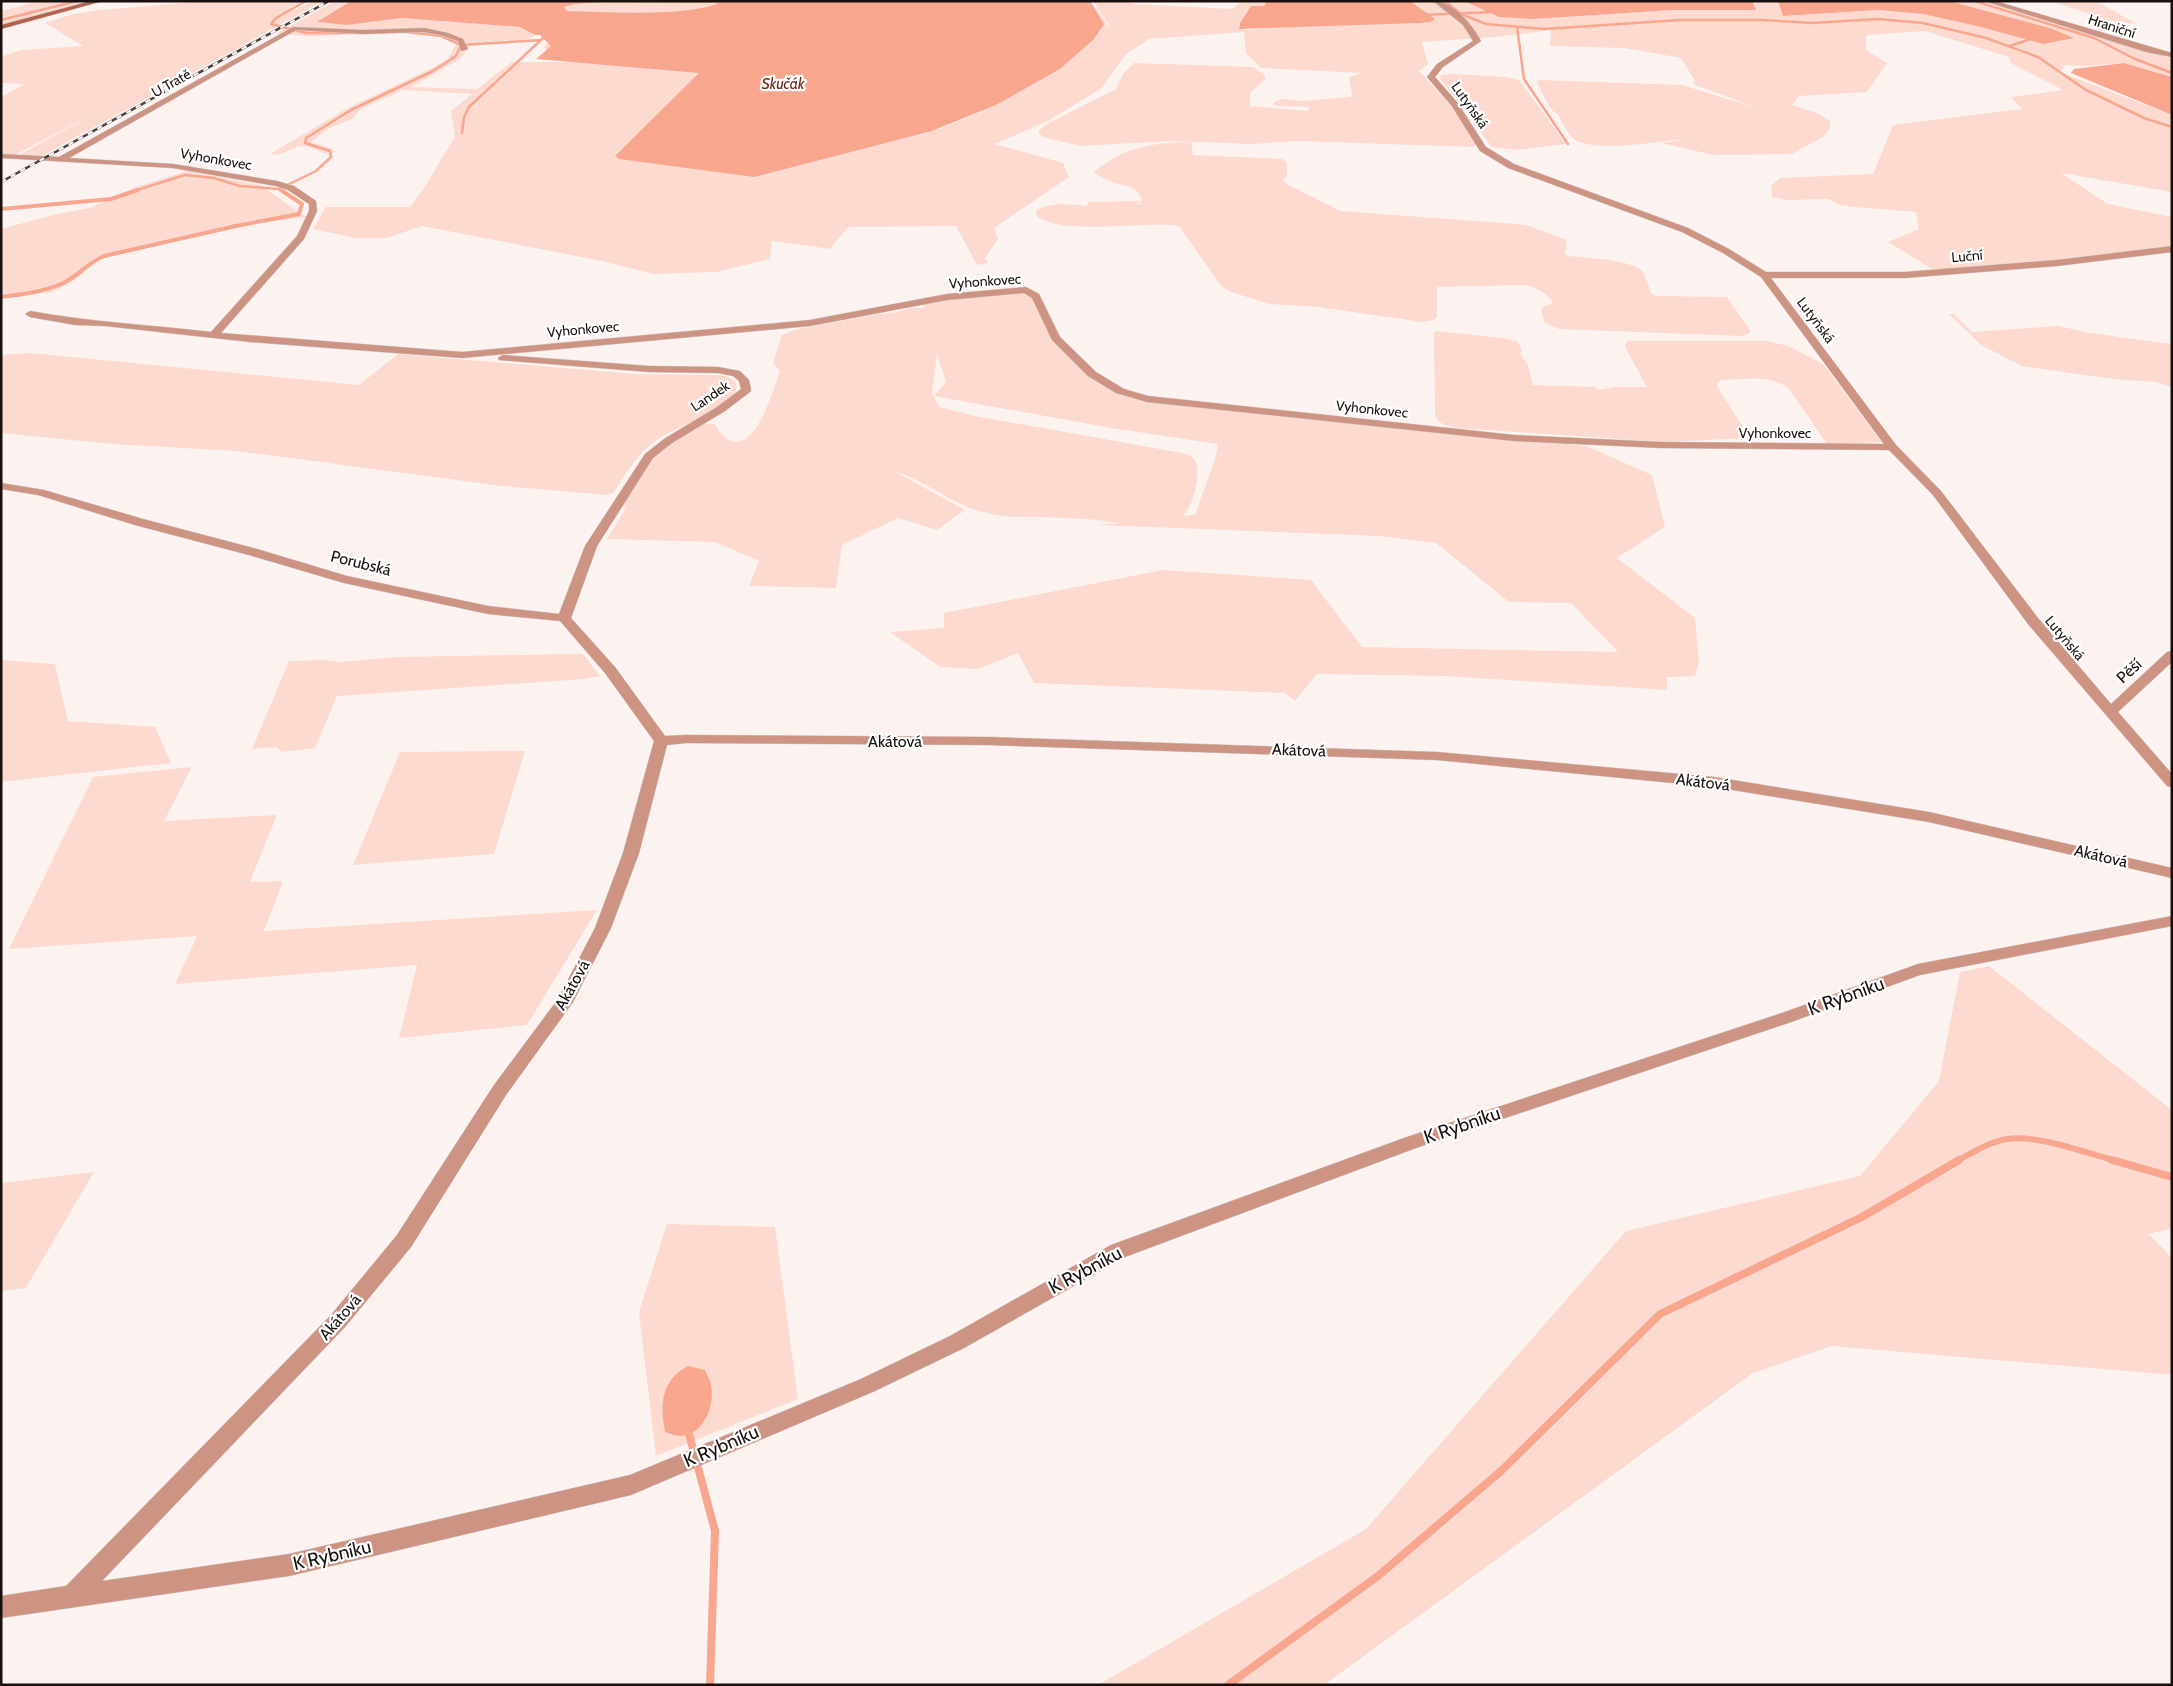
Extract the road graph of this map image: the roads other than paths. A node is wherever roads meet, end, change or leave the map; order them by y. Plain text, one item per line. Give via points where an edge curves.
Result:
1 (100, 1) edge
2 (1436, 1) edge
3 (1987, 1) edge
4 (1, 27) edge
5 (463, 46) dead end
6 (2172, 55) edge
7 (1, 156) edge
8 (59, 160) junction
9 (2172, 249) edge
10 (1764, 275) junction
11 (30, 314) dead end
12 (214, 335) junction
13 (462, 355) junction
14 (1892, 447) junction
15 (1, 486) edge
16 (564, 618) junction
17 (2172, 655) edge
18 (2110, 712) junction
19 (661, 741) junction
20 (2172, 783) edge
21 (2172, 873) edge
22 (2172, 921) edge
23 (72, 1596) junction
24 (1, 1607) edge

1 - 4 main road
2 - 10 street, Lutyňská via 1472,29 1477,41 1468,51 1435,68 1431,77 1454,104 1483,149 1511,166 1685,230
3 - 6 street, Hraniční
5 - 8 street, U Tratě via 461,40 454,36 424,30 291,30
7 - 8 street, Vyhonkovec
8 - 12 street, Vyhonkovec via 172,166 280,185 313,204 301,238
9 - 10 street, Luční via 2056,263 1905,275
10 - 14 street, Lutyňská
11 - 12 street, Vyhonkovec via 75,322
12 - 13 street, Vyhonkovec
13 - 14 street, Vyhonkovec via 810,323 947,297 1026,290 1036,296 1056,338 1092,374 1120,391 1147,399 1514,438 1661,446
13 - 16 street, Landek via 718,370 736,373 744,380 746,390 736,399 649,456 592,546
14 - 18 street, Lutyňská via 1937,493 2033,621
15 - 16 street, Porubská via 40,492 344,579 488,610
16 - 19 street via 610,670
17 - 18 street, Pěší
18 - 20 street, Lutyňská
19 - 21 street, Akátová via 988,741 1437,756 1714,782 1929,817
19 - 23 street, Akátová via 631,853 603,928 582,970 565,1002 500,1090 404,1241 338,1321
22 - 23 street, K Rybníku via 1918,970 1382,1153 1118,1251 957,1342 868,1385 631,1485 289,1565
23 - 24 street, K Rybníku

